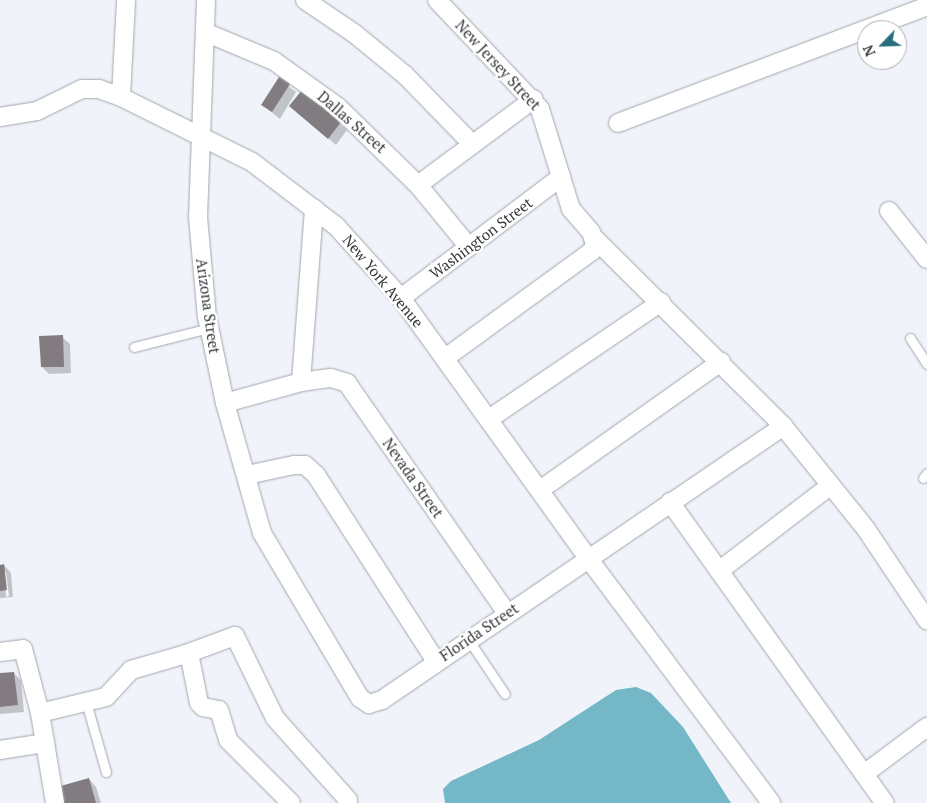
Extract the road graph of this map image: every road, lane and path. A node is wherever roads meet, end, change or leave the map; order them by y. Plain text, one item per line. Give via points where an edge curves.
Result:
1 (126, 0) edge
2 (206, 0) edge
3 (305, 0) edge
4 (437, 0) edge
5 (923, 8) edge
6 (207, 33) junction
7 (121, 96) junction
8 (534, 99) junction
9 (0, 117) edge
10 (618, 124) dead end
11 (200, 134) junction
12 (472, 144) junction
13 (561, 177) junction
14 (418, 185) junction
15 (314, 208) junction
16 (889, 211) dead end
17 (594, 241) junction
18 (469, 247) junction
19 (927, 259) edge
20 (401, 298) junction
21 (661, 302) junction
22 (209, 328) junction
23 (910, 338) dead end
24 (134, 347) dead end
25 (446, 358) junction
26 (721, 362) junction
27 (927, 364) edge
28 (301, 382) junction
29 (225, 403) junction
30 (489, 419) junction
31 (782, 426) junction
32 (247, 475) junction
33 (831, 485) junction
34 (540, 490) junction
35 (670, 502) junction
36 (588, 558) junction
37 (719, 571) junction
38 (506, 612) junction
39 (927, 620) edge
40 (468, 639) junction
41 (0, 652) edge
42 (186, 654) junction
43 (436, 661) junction
44 (505, 694) dead end
45 (86, 702) junction
46 (369, 704) joint
47 (40, 713) junction
48 (927, 727) edge
49 (45, 743) junction
50 (0, 750) edge
51 (106, 772) dead end
52 (864, 774) junction
53 (348, 800) dead end
54 (55, 803) edge
55 (291, 803) edge
56 (771, 803) edge
57 (885, 803) edge

1 - 7 street
2 - 6 street
3 - 12 street via 355,34 405,75
4 - 8 street, New Jersey Street
5 - 10 street
6 - 11 street
6 - 14 street, Dallas Street via 260,53 309,85 360,125
7 - 9 street, New York Avenue via 99,89 82,89 37,111
7 - 11 street, New York Avenue
8 - 12 street
8 - 13 street, New Jersey Street via 544,118
11 - 15 street, New York Avenue via 252,162
11 - 22 street, Arizona Street via 198,217
12 - 14 street
13 - 17 street, New Jersey Street via 572,210
13 - 18 street, Washington Street
14 - 18 street, Dallas Street
15 - 20 street, New York Avenue via 357,245
15 - 28 street
16 - 19 street
17 - 21 street, New Jersey Street
17 - 25 street via 592,251
18 - 20 street, Washington Street
20 - 25 street, New York Avenue
21 - 26 street, New Jersey Street
21 - 30 street
22 - 24 lane
22 - 29 street, Arizona Street
23 - 27 lane
25 - 30 street, New York Avenue
26 - 31 street, New Jersey Street
26 - 34 street
28 - 29 street, Nevada Street
28 - 38 street, Nevada Street via 331,378 347,383
29 - 32 street, Arizona Street
30 - 34 street, New York Avenue
31 - 33 street, New Jersey Street
31 - 35 street, Florida Street
32 - 43 street via 294,465 305,465 316,475
32 - 46 street, Arizona Street via 262,533 360,698
33 - 37 street
33 - 39 street, New Jersey Street via 866,529
34 - 36 street, New York Avenue
35 - 36 street, Florida Street
35 - 37 street
36 - 38 street, Florida Street
36 - 56 street, New York Avenue
37 - 52 street
38 - 40 street, Florida Street
40 - 43 street, Florida Street
40 - 44 lane
41 - 47 street via 23,649
42 - 45 street via 131,670 112,693
42 - 53 street via 235,636 275,718
42 - 55 street via 190,658 199,703 219,710 233,745
43 - 46 street, Florida Street via 382,700
45 - 47 street
45 - 51 lane
47 - 49 street
48 - 52 street
49 - 50 street
49 - 54 street
52 - 57 street

